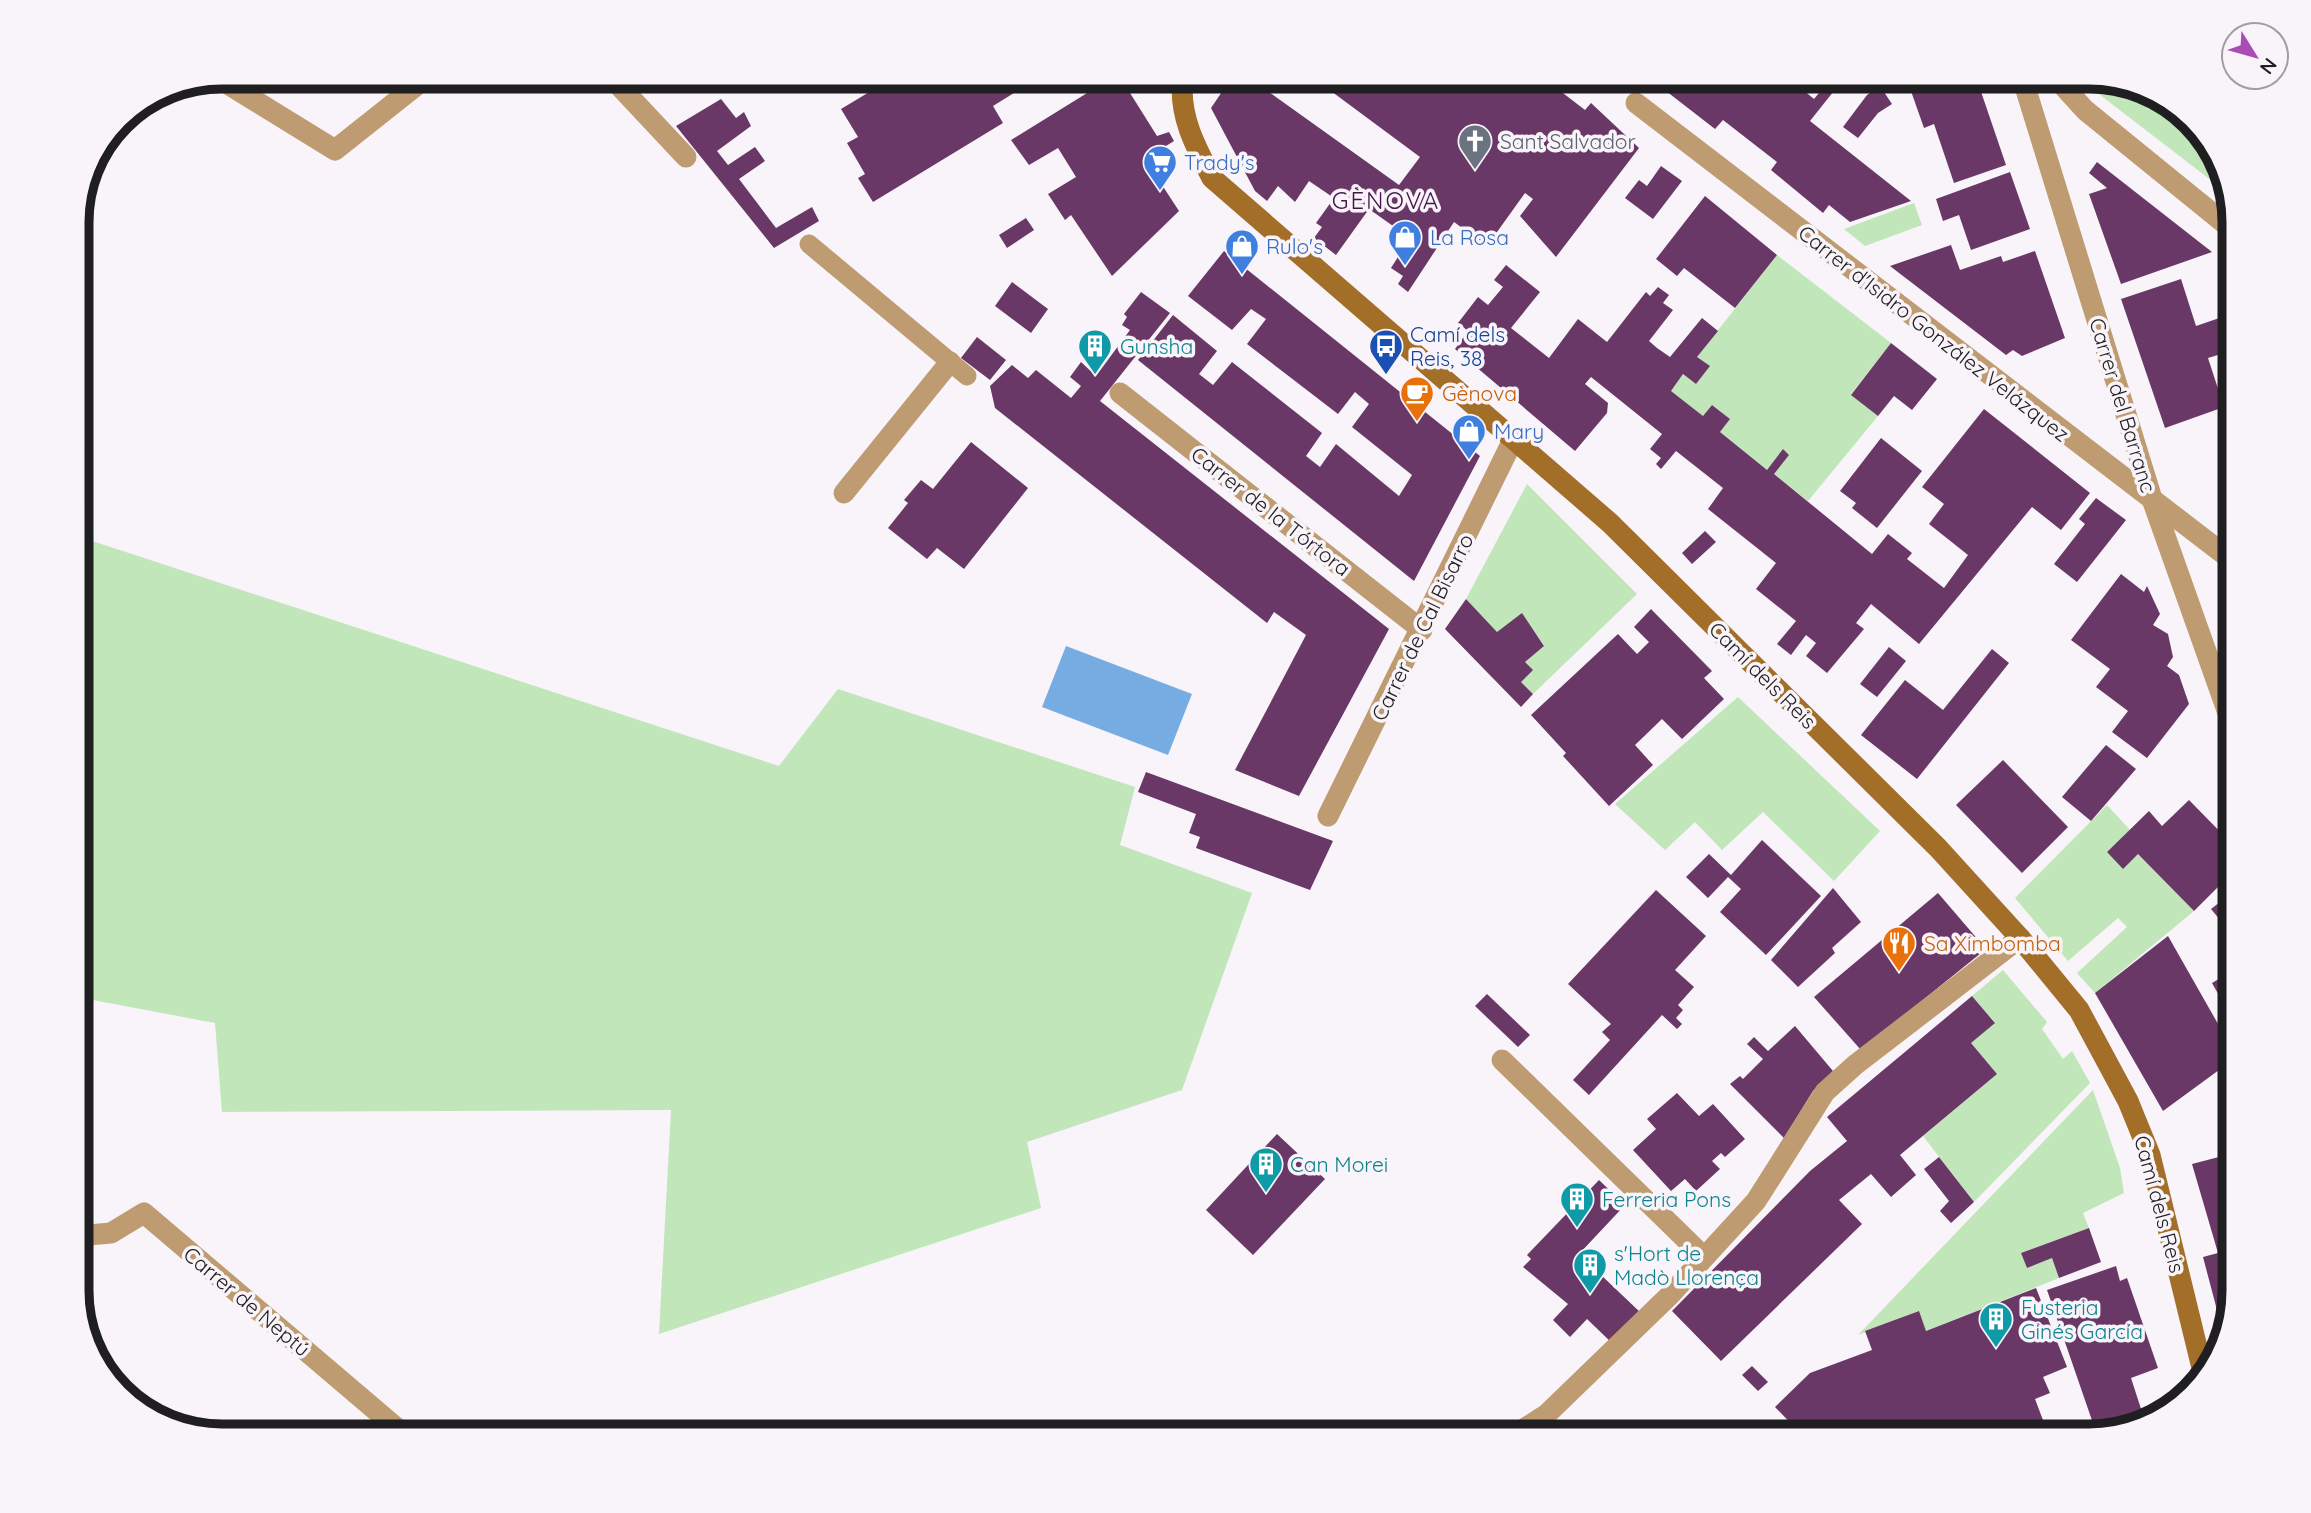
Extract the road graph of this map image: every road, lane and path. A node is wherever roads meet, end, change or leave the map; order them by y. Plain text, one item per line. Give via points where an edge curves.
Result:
1 (1181, 89) edge
2 (2026, 89) edge
3 (2066, 89) edge
4 (237, 90) edge
5 (411, 90) edge
6 (623, 90) edge
7 (1636, 103) dead end
8 (686, 157) dead end
9 (2222, 221) edge
10 (809, 244) dead end
11 (950, 362) junction
12 (967, 376) dead end
13 (1120, 393) dead end
14 (1514, 438) junction
15 (844, 493) dead end
16 (2153, 502) junction
17 (2222, 553) edge
18 (1422, 630) junction
19 (2222, 696) edge
20 (1328, 816) dead end
21 (2020, 938) junction
22 (1503, 1060) dead end
23 (90, 1235) edge
24 (1704, 1257) junction
25 (2200, 1362) edge
26 (392, 1424) edge
27 (1531, 1424) edge

1 - 14 street, Camí dels Reis via 1190,136 1212,178
2 - 16 street, Carrer del Barranc
3 - 9 street via 2085,110
4 - 5 street via 335,150
6 - 8 street
7 - 16 street, Carrer d'Isidro González Velázquez
10 - 11 lane
11 - 12 lane
11 - 15 street
13 - 18 street, Carrer de la Tórtora
14 - 18 street, Carrer de Cal Bisarro
14 - 21 street, Camí dels Reis via 1610,523 1909,819
16 - 17 street, Carrer d'Isidro González Velázquez
16 - 19 street, Carrer del Barranc
18 - 20 street, Carrer de Cal Bisarro
21 - 24 street via 1825,1093 1756,1201
21 - 25 street, Camí dels Reis via 2079,1010 2129,1101 2150,1155
22 - 24 street
23 - 26 street, Carrer de Neptú via 111,1233 144,1213
24 - 27 street via 1670,1295

